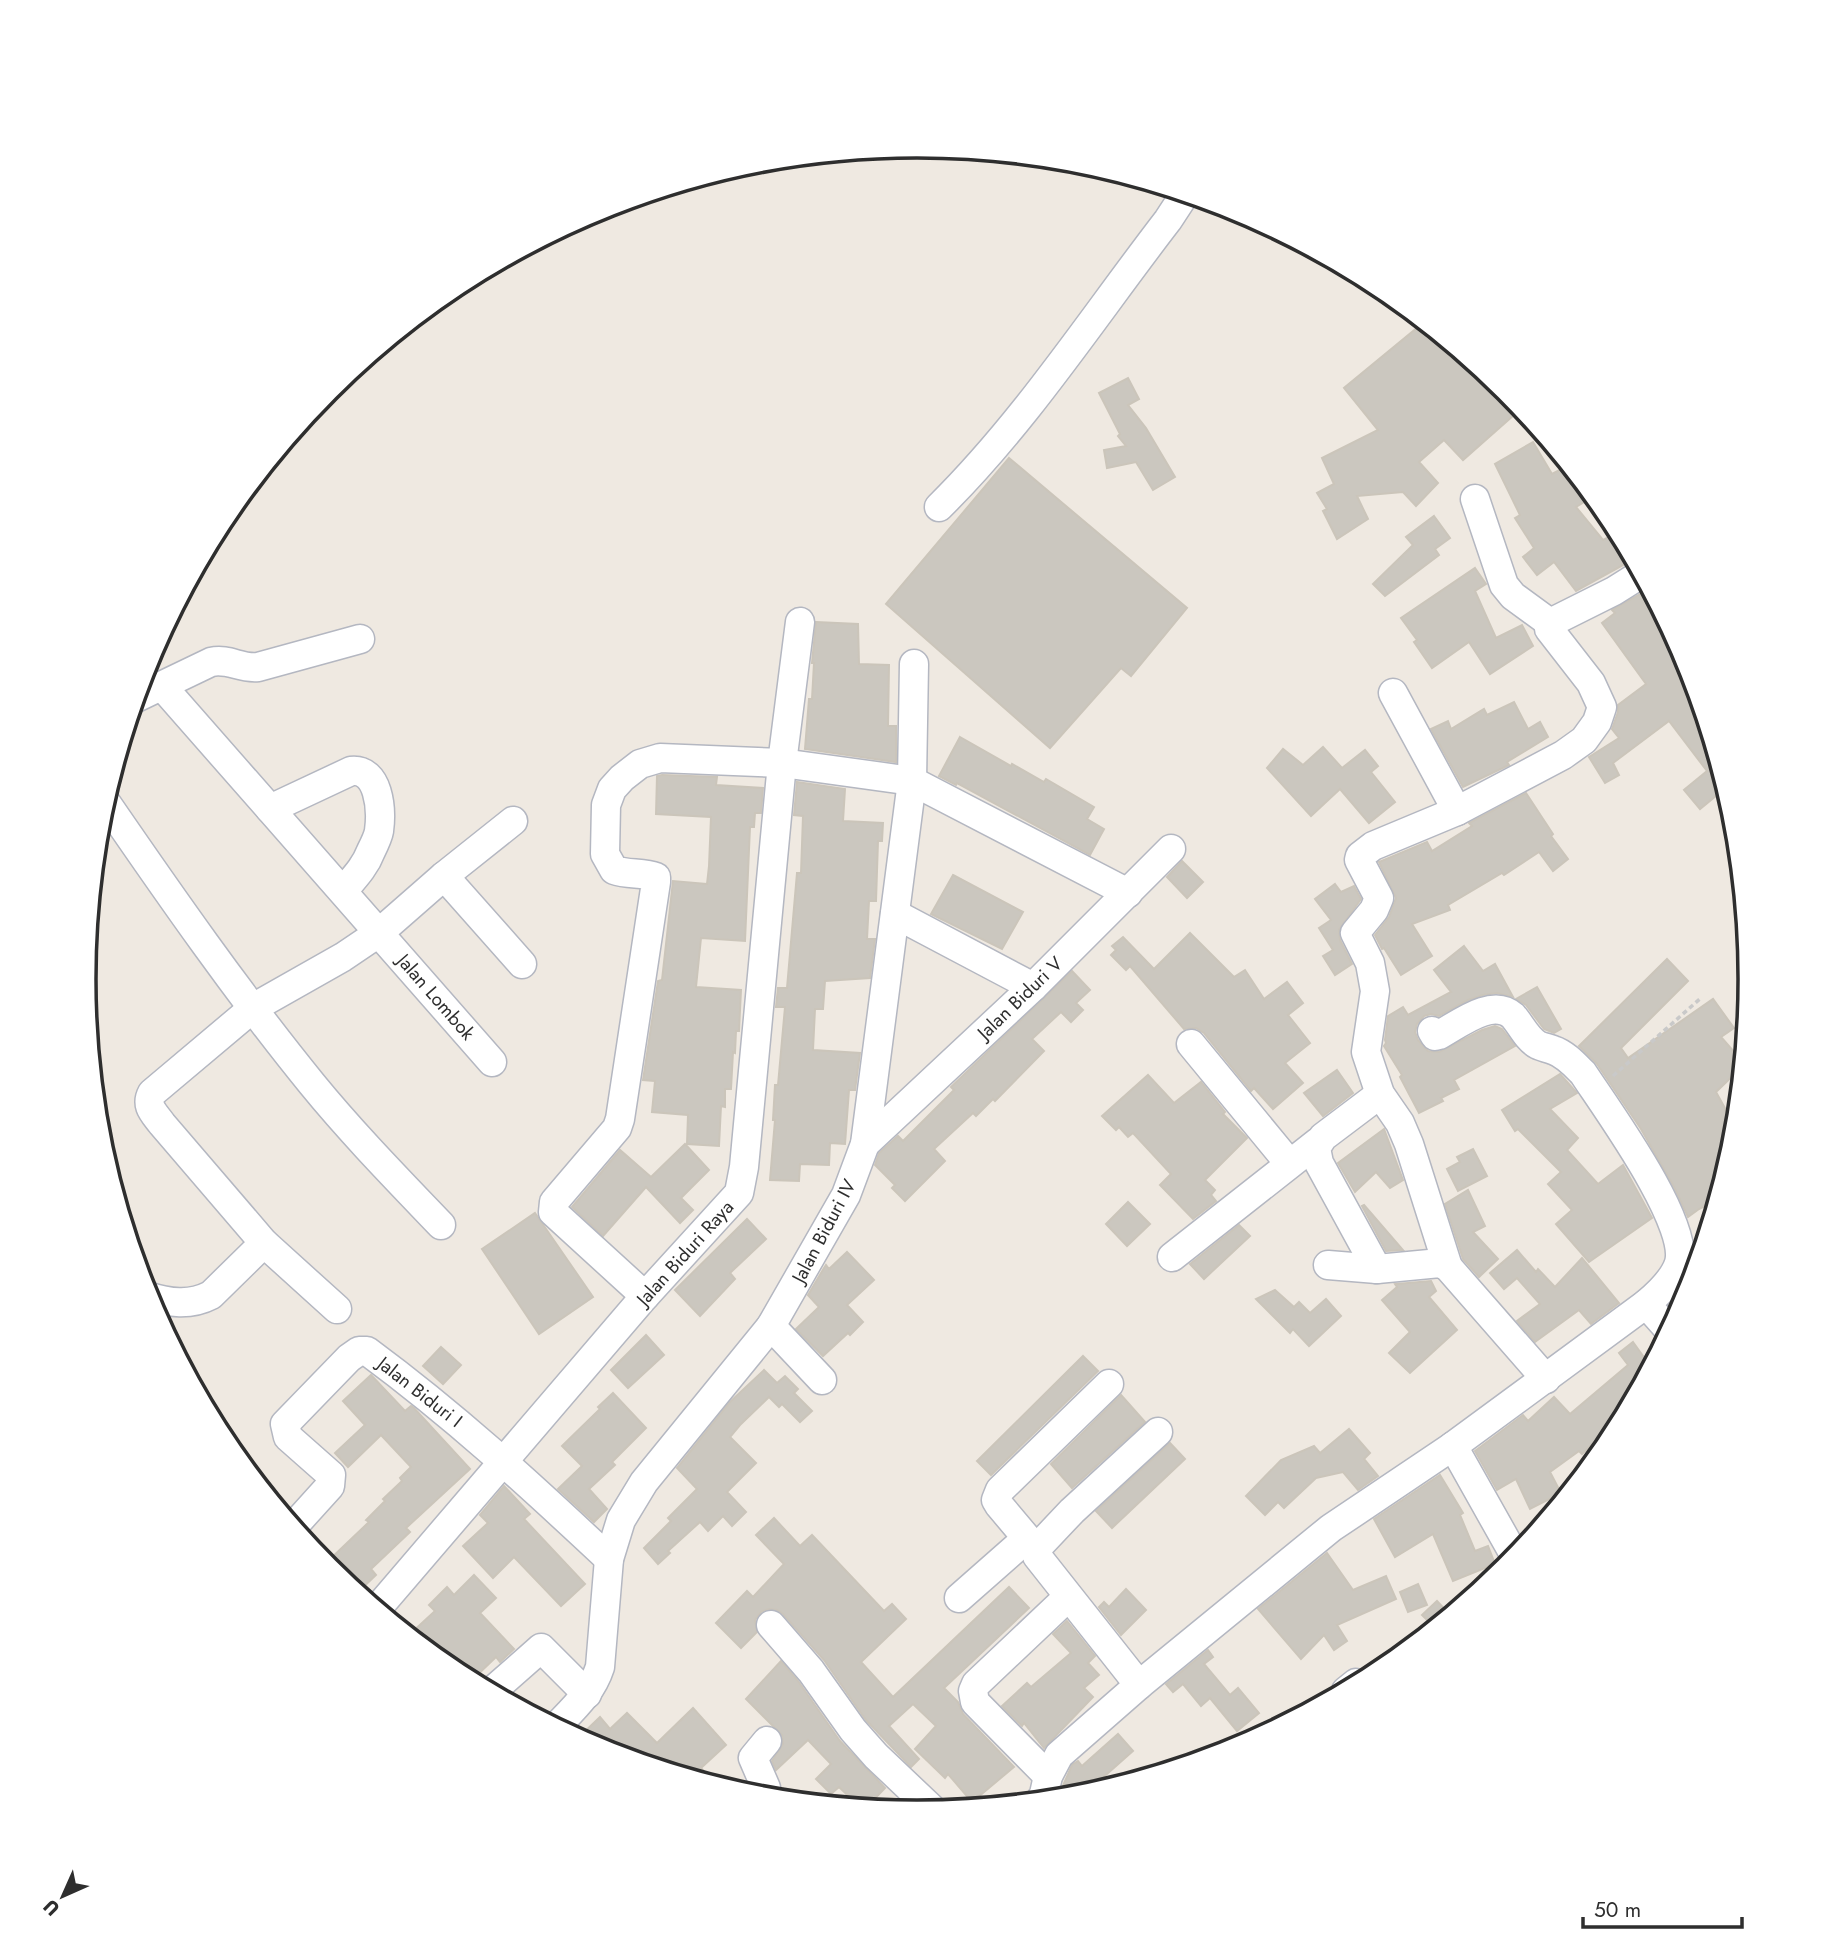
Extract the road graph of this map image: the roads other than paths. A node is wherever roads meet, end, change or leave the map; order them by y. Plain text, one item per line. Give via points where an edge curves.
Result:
1 (1180, 202) edge
2 (1475, 499) dead end
3 (939, 507) dead end
4 (1634, 579) edge
5 (800, 622) dead end
6 (1550, 623) junction
7 (360, 639) dead end
8 (914, 664) dead end
9 (162, 685) junction
10 (149, 691) edge
11 (1393, 693) dead end
12 (782, 763) junction
13 (912, 781) junction
14 (270, 809) junction
15 (1457, 811) junction
16 (113, 813) edge
17 (513, 821) dead end
18 (1171, 849) dead end
19 (444, 876) junction
20 (343, 891) junction
21 (1128, 893) junction
22 (894, 914) junction
23 (380, 932) junction
24 (522, 964) dead end
25 (1033, 987) junction
26 (253, 1008) junction
27 (1432, 1031) dead end
28 (1191, 1044) dead end
29 (492, 1062) dead end
30 (1380, 1094) junction
31 (1318, 1142) junction
32 (865, 1144) junction
33 (1289, 1163) junction
34 (441, 1225) dead end
35 (264, 1243) junction
36 (1172, 1257) dead end
37 (1328, 1265) dead end
38 (1448, 1267) junction
39 (1377, 1269) junction
40 (645, 1296) junction
41 (162, 1300) edge
42 (1646, 1304) junction
43 (337, 1309) dead end
44 (1663, 1323) edge
45 (771, 1326) junction
46 (1546, 1379) junction
47 (822, 1380) dead end
48 (1109, 1384) dead end
49 (1158, 1432) dead end
50 (1453, 1446) junction
51 (503, 1460) junction
52 (299, 1520) edge
53 (1031, 1544) junction
54 (1510, 1547) edge
55 (609, 1559) junction
56 (1068, 1597) junction
57 (959, 1598) dead end
58 (383, 1602) edge
59 (771, 1625) dead end
60 (1139, 1685) junction
61 (498, 1686) edge
62 (587, 1693) junction
63 (562, 1720) edge
64 (767, 1741) dead end
65 (765, 1786) edge
66 (1044, 1788) edge
67 (923, 1801) edge

1 - 3 street via 1026,409
2 - 6 street via 1504,585
4 - 6 street
5 - 12 street, Jalan Biduri Raya
6 - 15 street via 1549,629 1591,683 1601,714 1584,740 1563,755
7 - 9 street via 258,667 211,662
8 - 13 street, Jalan Biduri IV
9 - 10 street
9 - 14 street, Jalan Lombok
11 - 15 street
12 - 13 street
12 - 40 street, Jalan Biduri Raya via 738,1193
12 - 40 street via 660,758 640,764 622,778 606,805 605,854 614,870 652,875 656,882 620,1119 554,1202 553,1212
13 - 21 street
13 - 22 street, Jalan Biduri IV
14 - 20 street, Jalan Lombok
14 - 20 street via 351,771 359,770 374,781 379,832 362,869
15 - 30 street via 1373,846 1360,856 1380,898 1355,933 1370,963 1375,991 1366,1052
16 - 26 street
17 - 19 street
18 - 21 street, Jalan Biduri V
19 - 23 street
19 - 24 street
20 - 23 street, Jalan Lombok
21 - 25 street, Jalan Biduri V
22 - 25 street
22 - 32 street, Jalan Biduri IV
23 - 26 street
23 - 29 street, Jalan Lombok
25 - 32 street, Jalan Biduri V
26 - 34 street via 322,1095
26 - 35 street via 152,1093 149,1107
27 - 42 street via 1439,1035 1472,1016 1505,1011 1535,1044 1570,1060 1596,1092 1650,1177 1677,1234 1678,1264
28 - 33 street
30 - 31 street
30 - 38 street via 1409,1144
31 - 33 street
31 - 39 street via 1319,1163
32 - 45 street, Jalan Biduri IV via 846,1195
33 - 36 street
35 - 41 street via 211,1295 192,1303
35 - 43 street
37 - 39 street
38 - 39 street via 1440,1263
38 - 46 street
40 - 51 street, Jalan Biduri Raya
42 - 44 street
42 - 46 street
45 - 47 street
45 - 55 street, Jalan Biduri IV via 644,1482 621,1520
46 - 50 street
48 - 53 street via 1000,1490 996,1500
49 - 53 street
50 - 54 street
50 - 60 street via 1331,1528
51 - 52 street, Jalan Biduri I via 368,1351 359,1351 285,1424 288,1437 332,1480
51 - 55 street
51 - 58 street, Jalan Biduri Raya
53 - 56 street
53 - 57 street
55 - 62 street, Jalan Biduri IV via 600,1667
56 - 60 street
56 - 66 street via 973,1691 975,1702
59 - 67 street via 853,1730
60 - 66 street via 1059,1755
61 - 62 street via 541,1648
62 - 63 street, Jalan Biduri IV
64 - 65 street via 753,1758

